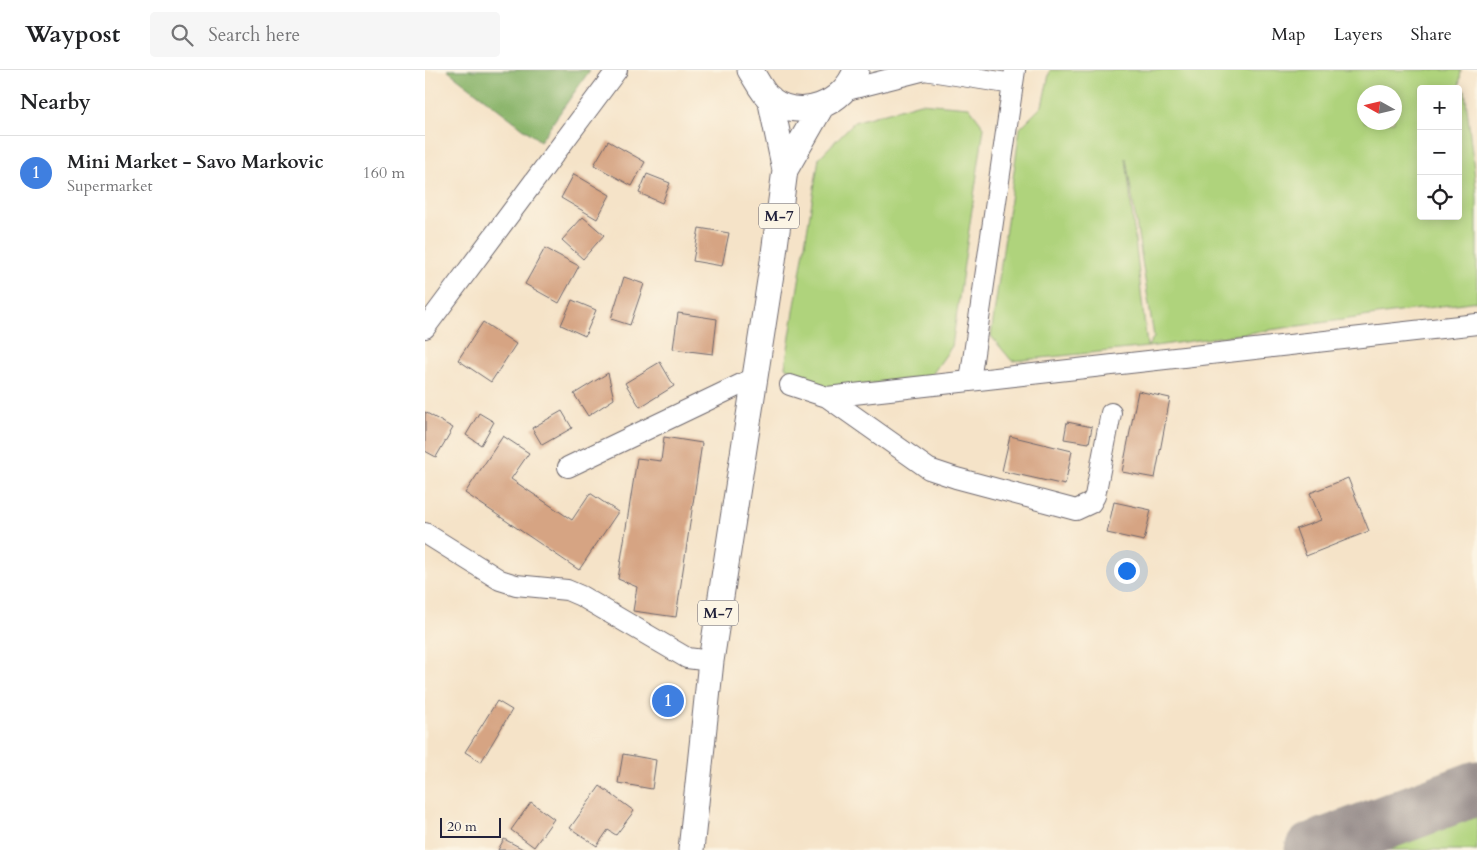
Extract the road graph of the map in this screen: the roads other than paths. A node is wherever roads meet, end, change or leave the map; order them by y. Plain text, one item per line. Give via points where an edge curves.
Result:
1 (617, 70) edge
2 (750, 70) edge
3 (856, 70) edge
4 (925, 70) edge
5 (1014, 77) edge
6 (843, 91) junction
7 (770, 98) junction
8 (821, 107) junction
9 (785, 170) junction
10 (1477, 324) edge
11 (425, 328) edge
12 (754, 378) junction
13 (970, 381) junction
14 (790, 385) dead end
15 (827, 397) junction
16 (1111, 413) dead end
17 (568, 467) dead end
18 (425, 533) edge
19 (711, 661) junction
20 (691, 850) edge

1 - 11 street
2 - 7 main road, M-7
3 - 6 main road, M-7
4 - 5 street
4 - 6 street
5 - 13 street
6 - 8 main road, M-7
7 - 8 main road via 803,109
7 - 9 main road, M-7
8 - 9 main road, M-7
9 - 12 main road, M-7
10 - 13 street
12 - 17 street
12 - 19 main road, M-7
13 - 15 street
14 - 15 street
15 - 16 street via 929,469 1076,510 1091,504 1095,496
18 - 19 street via 500,580 516,585 567,590 687,658
19 - 20 main road, M-7

